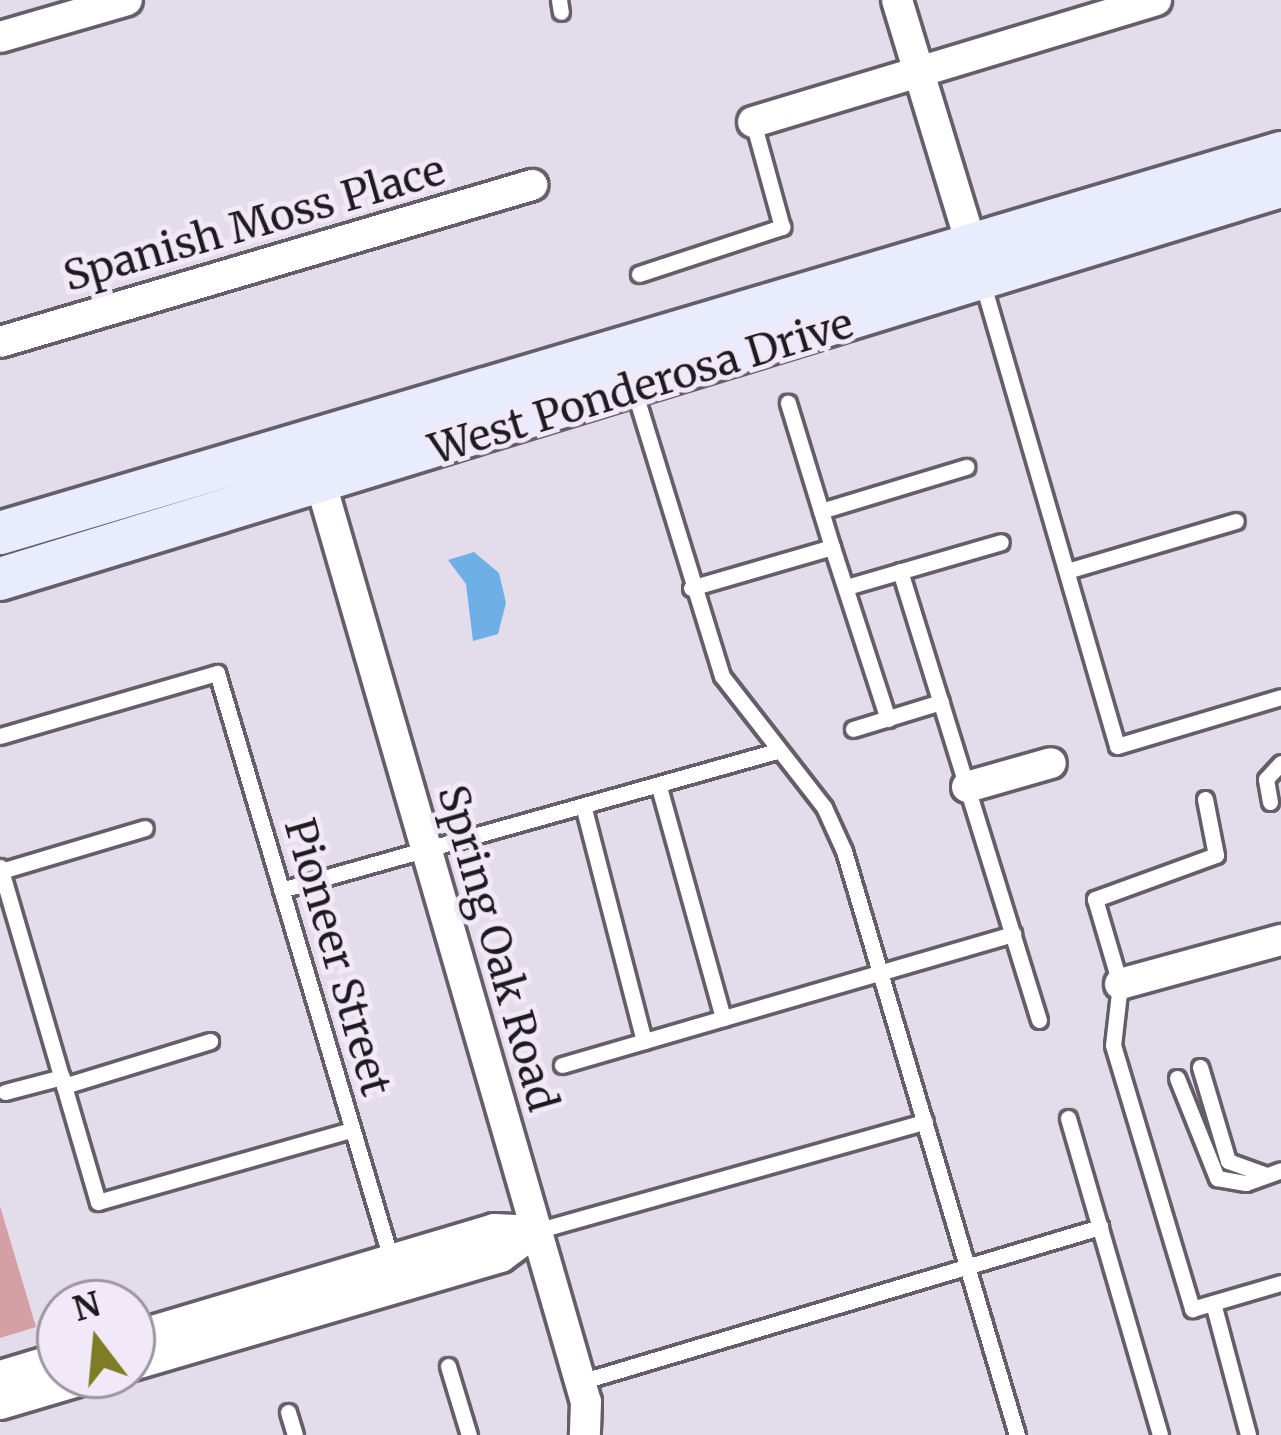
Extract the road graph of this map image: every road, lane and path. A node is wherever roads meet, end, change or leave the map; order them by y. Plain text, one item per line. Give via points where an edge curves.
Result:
1 (127, 0) edge
2 (896, 0) edge
3 (1156, 0) edge
4 (0, 38) edge
5 (919, 73) junction
6 (753, 122) joint
7 (1281, 153) edge
8 (532, 185) dead end
9 (1281, 186) edge
10 (976, 263) junction
11 (638, 274) dead end
12 (0, 342) edge
13 (634, 390) junction
14 (788, 403) dead end
15 (310, 442) junction
16 (966, 467) dead end
17 (321, 484) junction
18 (821, 511) junction
19 (1236, 521) dead end
20 (0, 533) edge
21 (1001, 542) dead end
22 (832, 548) junction
23 (900, 571) junction
24 (1066, 571) junction
25 (0, 580) edge
26 (850, 586) junction
27 (691, 588) junction
28 (1281, 697) edge
29 (941, 702) junction
30 (888, 719) junction
31 (853, 729) dead end
32 (0, 736) edge
33 (778, 751) junction
34 (1051, 763) dead end
35 (1281, 763) edge
36 (1281, 778) edge
37 (658, 787) junction
38 (967, 787) junction
39 (1205, 799) dead end
40 (584, 809) junction
41 (146, 828) dead end
42 (426, 848) junction
43 (1, 869) edge
44 (280, 890) junction
45 (1013, 934) junction
46 (1281, 940) edge
47 (881, 972) junction
48 (1120, 983) junction
49 (723, 1018) junction
50 (1039, 1020) dead end
51 (210, 1041) dead end
52 (644, 1041) junction
53 (562, 1065) dead end
54 (1200, 1067) dead end
55 (1177, 1078) dead end
56 (63, 1081) junction
57 (5, 1092) dead end
58 (1069, 1118) dead end
59 (925, 1122) junction
60 (351, 1130) junction
61 (1274, 1173) edge
62 (1100, 1227) junction
63 (536, 1232) junction
64 (392, 1259) junction
65 (969, 1268) junction
66 (1281, 1283) edge
67 (1213, 1303) junction
68 (156, 1329) edge
69 (156, 1358) edge
70 (36, 1365) edge
71 (448, 1366) dead end
72 (0, 1376) edge
73 (580, 1382) junction
74 (36, 1393) edge
75 (0, 1404) edge
76 (288, 1412) dead end
77 (295, 1435) edge
78 (469, 1435) edge
79 (585, 1435) edge
80 (1017, 1435) edge
81 (1160, 1435) edge
82 (1247, 1435) edge

1 - 4 street
2 - 5 street
3 - 5 street
5 - 6 street
5 - 10 street
6 - 11 lane via 782,226
7 - 10 main road, West Ponderosa Drive
8 - 12 street, Spanish Moss Place
9 - 10 main road, West Ponderosa Drive
10 - 13 main road, West Ponderosa Drive
10 - 15 main road, West Ponderosa Drive
10 - 24 lane
13 - 17 main road, West Ponderosa Drive
13 - 27 lane
14 - 18 lane
15 - 17 main road
15 - 20 main road, West Ponderosa Drive
16 - 18 lane
17 - 25 main road, West Ponderosa Drive
17 - 42 street, Spring Oak Road
18 - 22 lane
19 - 24 lane
21 - 23 lane
22 - 26 lane
22 - 27 lane
23 - 26 lane
23 - 29 lane
24 - 28 lane via 1117,746
26 - 30 lane
27 - 33 lane via 733,697
29 - 30 lane
29 - 38 lane
30 - 31 lane
32 - 44 lane, Pioneer Street via 218,673
33 - 37 lane
33 - 47 lane via 834,828
34 - 38 street
35 - 36 lane via 1266,779 1270,802
37 - 40 lane
37 - 49 lane
38 - 45 lane
39 - 48 lane via 1216,855 1095,899
40 - 42 lane
40 - 52 lane
41 - 43 lane
42 - 44 lane
42 - 63 street, Spring Oak Road
43 - 56 lane
44 - 60 lane, Pioneer Street
45 - 47 lane
45 - 50 lane
46 - 48 street
47 - 49 lane
47 - 59 lane
48 - 67 lane via 1112,1036 1121,1077 1192,1309
49 - 52 lane
51 - 56 lane
52 - 53 lane
54 - 61 lane via 1228,1161
55 - 61 lane via 1209,1172 1236,1184
56 - 57 lane
56 - 60 lane via 98,1202
58 - 62 lane
59 - 63 lane
59 - 65 lane
60 - 64 lane, Pioneer Street
62 - 65 lane
62 - 81 lane
63 - 64 street via 494,1228
63 - 69 street via 501,1257
63 - 73 street, Spring Oak Road
64 - 68 street
65 - 73 lane
65 - 80 lane
66 - 67 lane
67 - 82 lane
70 - 72 street
71 - 78 lane
73 - 79 street, Spring Oak Road
74 - 75 street
76 - 77 lane

